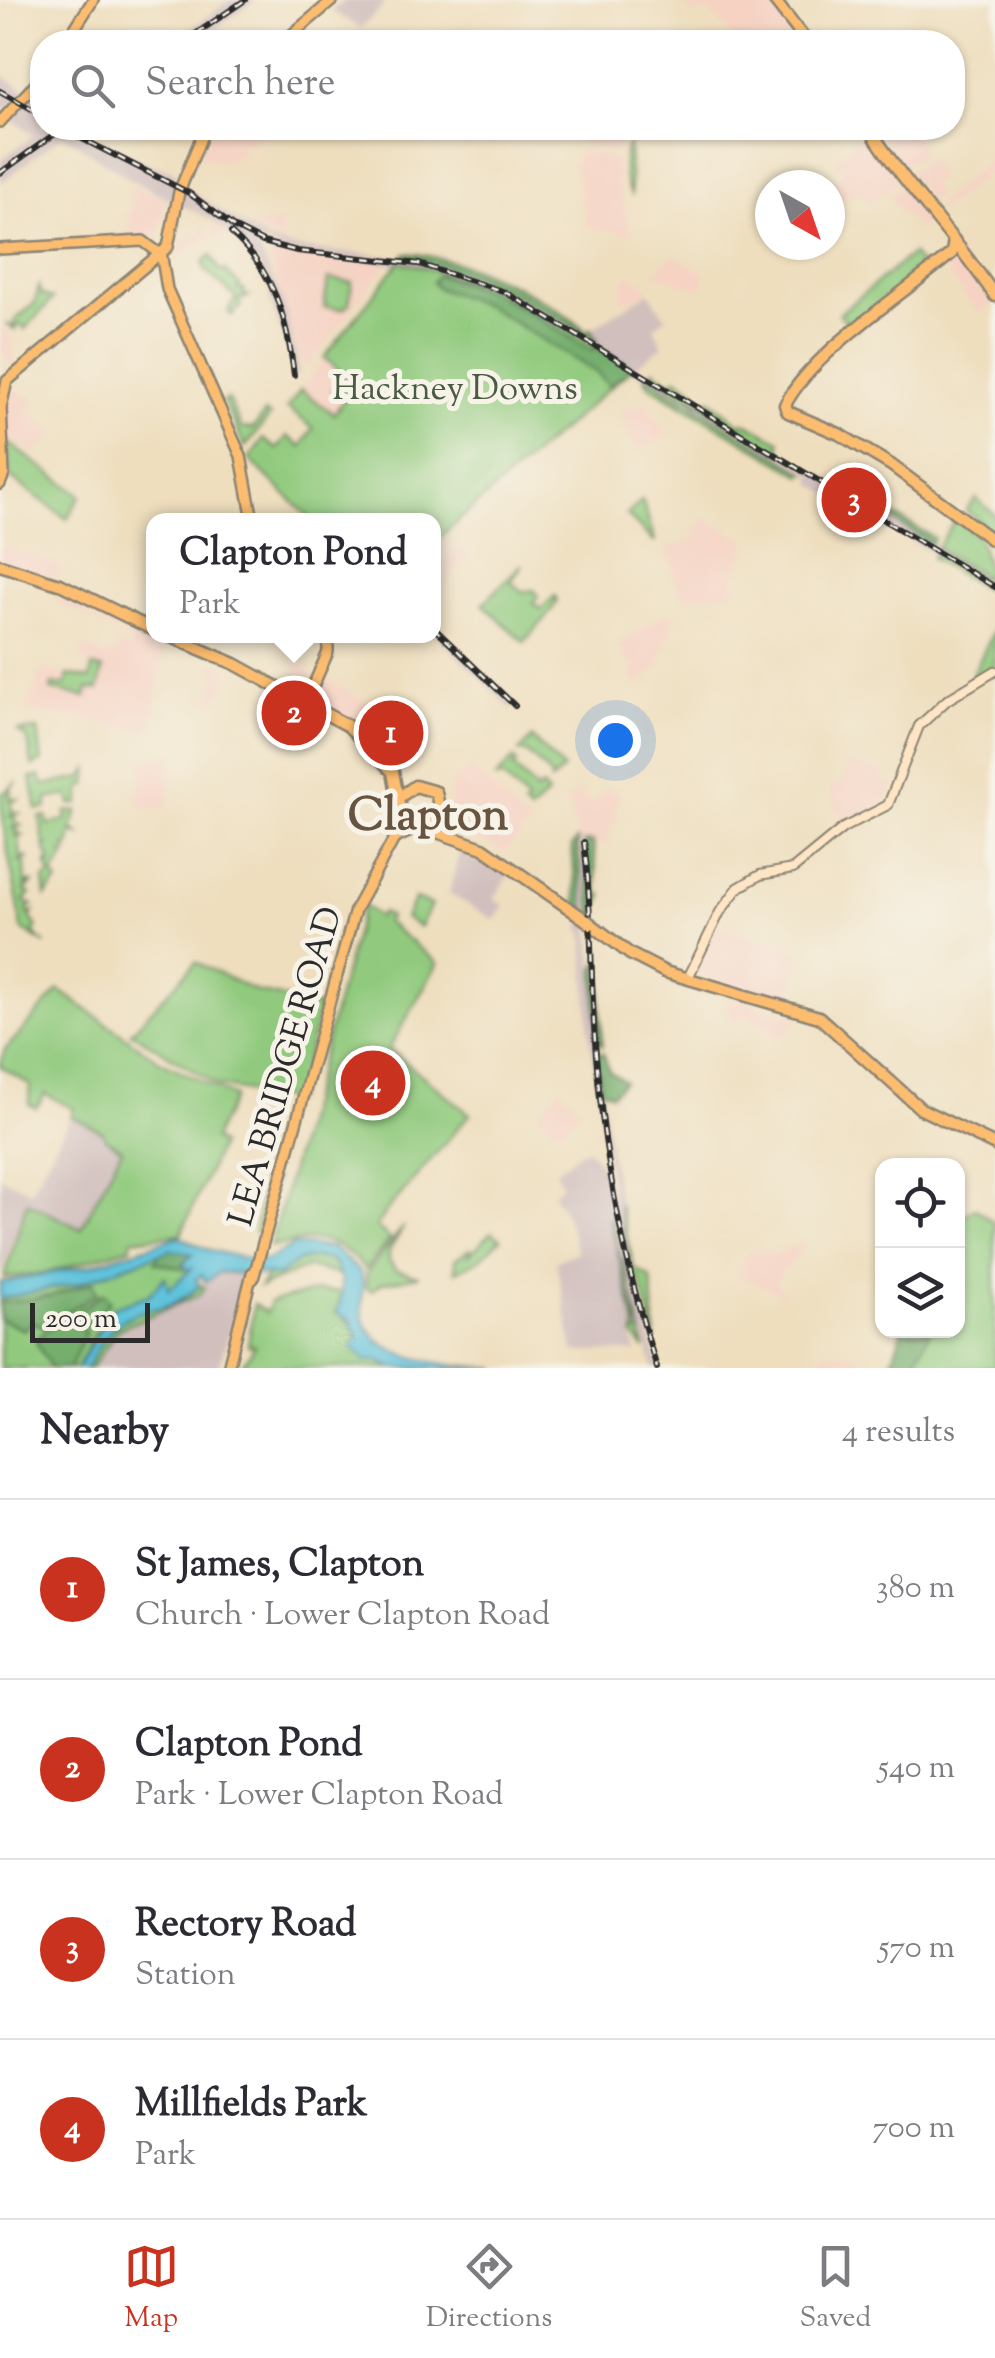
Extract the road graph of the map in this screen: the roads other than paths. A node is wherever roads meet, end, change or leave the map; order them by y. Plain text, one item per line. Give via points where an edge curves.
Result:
1 (93, 0) edge
2 (333, 0) edge
3 (774, 0) edge
4 (74, 30) edge
5 (297, 30) edge
6 (797, 30) edge
7 (30, 90) edge
8 (0, 122) edge
9 (201, 140) edge
10 (878, 140) edge
11 (959, 248) junction
12 (0, 249) edge
13 (160, 252) junction
14 (995, 296) edge
15 (0, 484) edge
16 (253, 513) edge
17 (995, 542) edge
18 (0, 566) edge
19 (146, 626) edge
20 (182, 643) edge
21 (329, 643) edge
22 (995, 672) edge
23 (306, 702) junction
24 (393, 772) junction
25 (414, 786) junction
26 (397, 799) junction
27 (442, 811) junction
28 (399, 815) junction
29 (422, 828) junction
30 (451, 833) junction
31 (394, 839) junction
32 (688, 978) junction
33 (995, 1146) edge
34 (228, 1368) edge

1 - 4 main road
2 - 5 main road
3 - 6 highway
7 - 8 main road
9 - 13 main road via 176,202 168,247
10 - 11 highway
11 - 14 highway
11 - 17 highway via 858,329 786,402 788,412 891,465
12 - 13 main road via 143,241
13 - 15 main road via 7,384
13 - 16 main road via 168,289 238,449
18 - 19 highway via 63,585
20 - 23 highway
21 - 23 main road
22 - 32 main road via 946,700 919,726 888,805 843,828 793,869 760,875 738,888
23 - 24 highway via 348,726
24 - 25 highway
24 - 26 highway
25 - 26 highway
25 - 27 highway via 436,792
26 - 28 highway
27 - 29 highway via 438,823
27 - 30 highway
28 - 29 highway
28 - 31 main road, LEA BRIDGE ROAD
29 - 30 highway
29 - 31 main road
30 - 32 highway via 504,861 641,960
31 - 34 main road, LEA BRIDGE ROAD via 355,910
32 - 33 highway via 819,1017 921,1109

